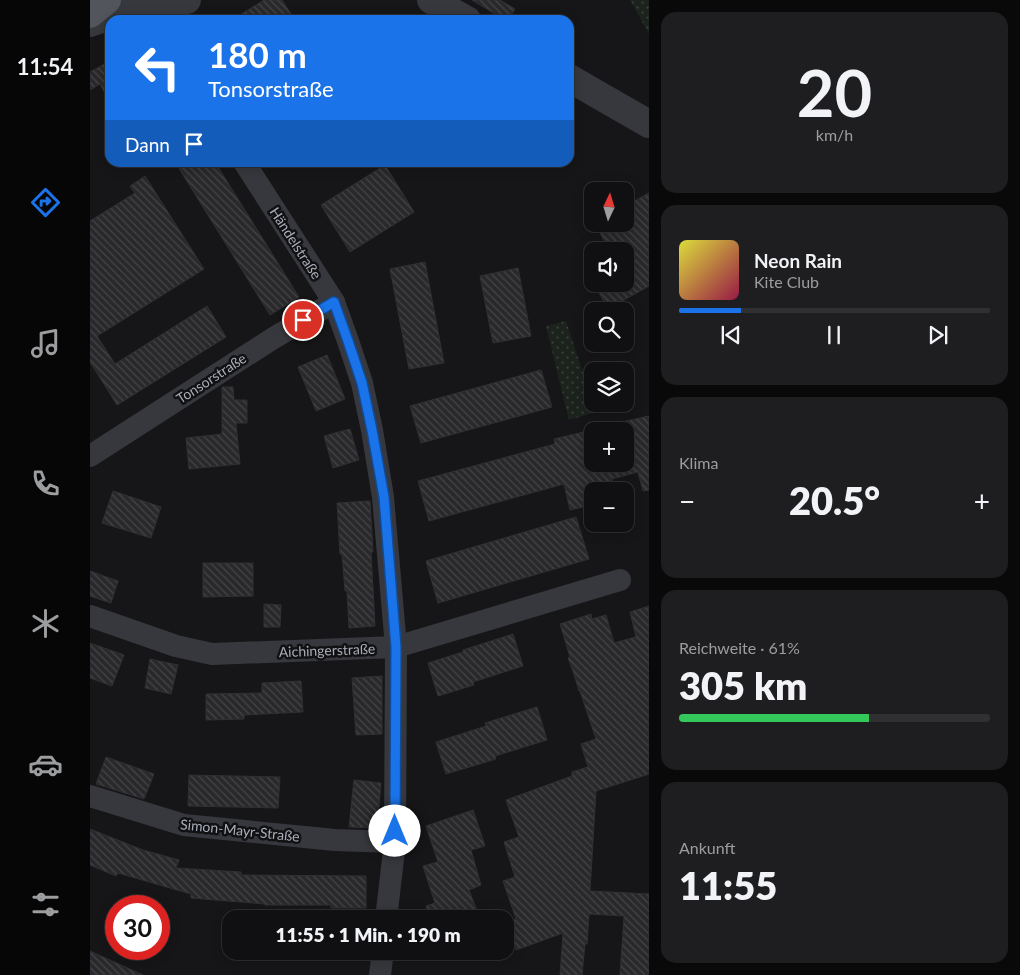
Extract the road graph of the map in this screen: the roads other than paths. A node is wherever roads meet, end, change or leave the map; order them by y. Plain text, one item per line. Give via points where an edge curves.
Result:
1 (107, 0) edge
2 (431, 0) edge
3 (182, 7) edge
4 (90, 14) edge
5 (143, 14) edge
6 (113, 15) edge
7 (457, 15) edge
8 (105, 18) edge
9 (90, 23) edge
10 (574, 81) edge
11 (649, 124) edge
12 (247, 167) edge
13 (334, 302) junction
14 (90, 456) edge
15 (620, 580) dead end
16 (90, 616) edge
17 (396, 647) junction
18 (90, 796) edge
19 (395, 842) junction
20 (387, 910) edge
21 (382, 960) edge
22 (380, 975) edge

1 - 4 main road
2 - 7 street
3 - 5 street
5 - 6 street
8 - 9 street
10 - 11 street
12 - 13 street, Händelstraße
13 - 14 street, Tonsorstraße
13 - 17 street, Händelstraße via 362,383 372,430 384,497
15 - 17 street, Aichingerstraße
16 - 17 street, Aichingerstraße via 176,646 212,654
17 - 19 street, Händelstraße
18 - 19 street, Simon-Mayr-Straße via 184,825 335,840
19 - 20 street, Händelstraße
21 - 22 street

